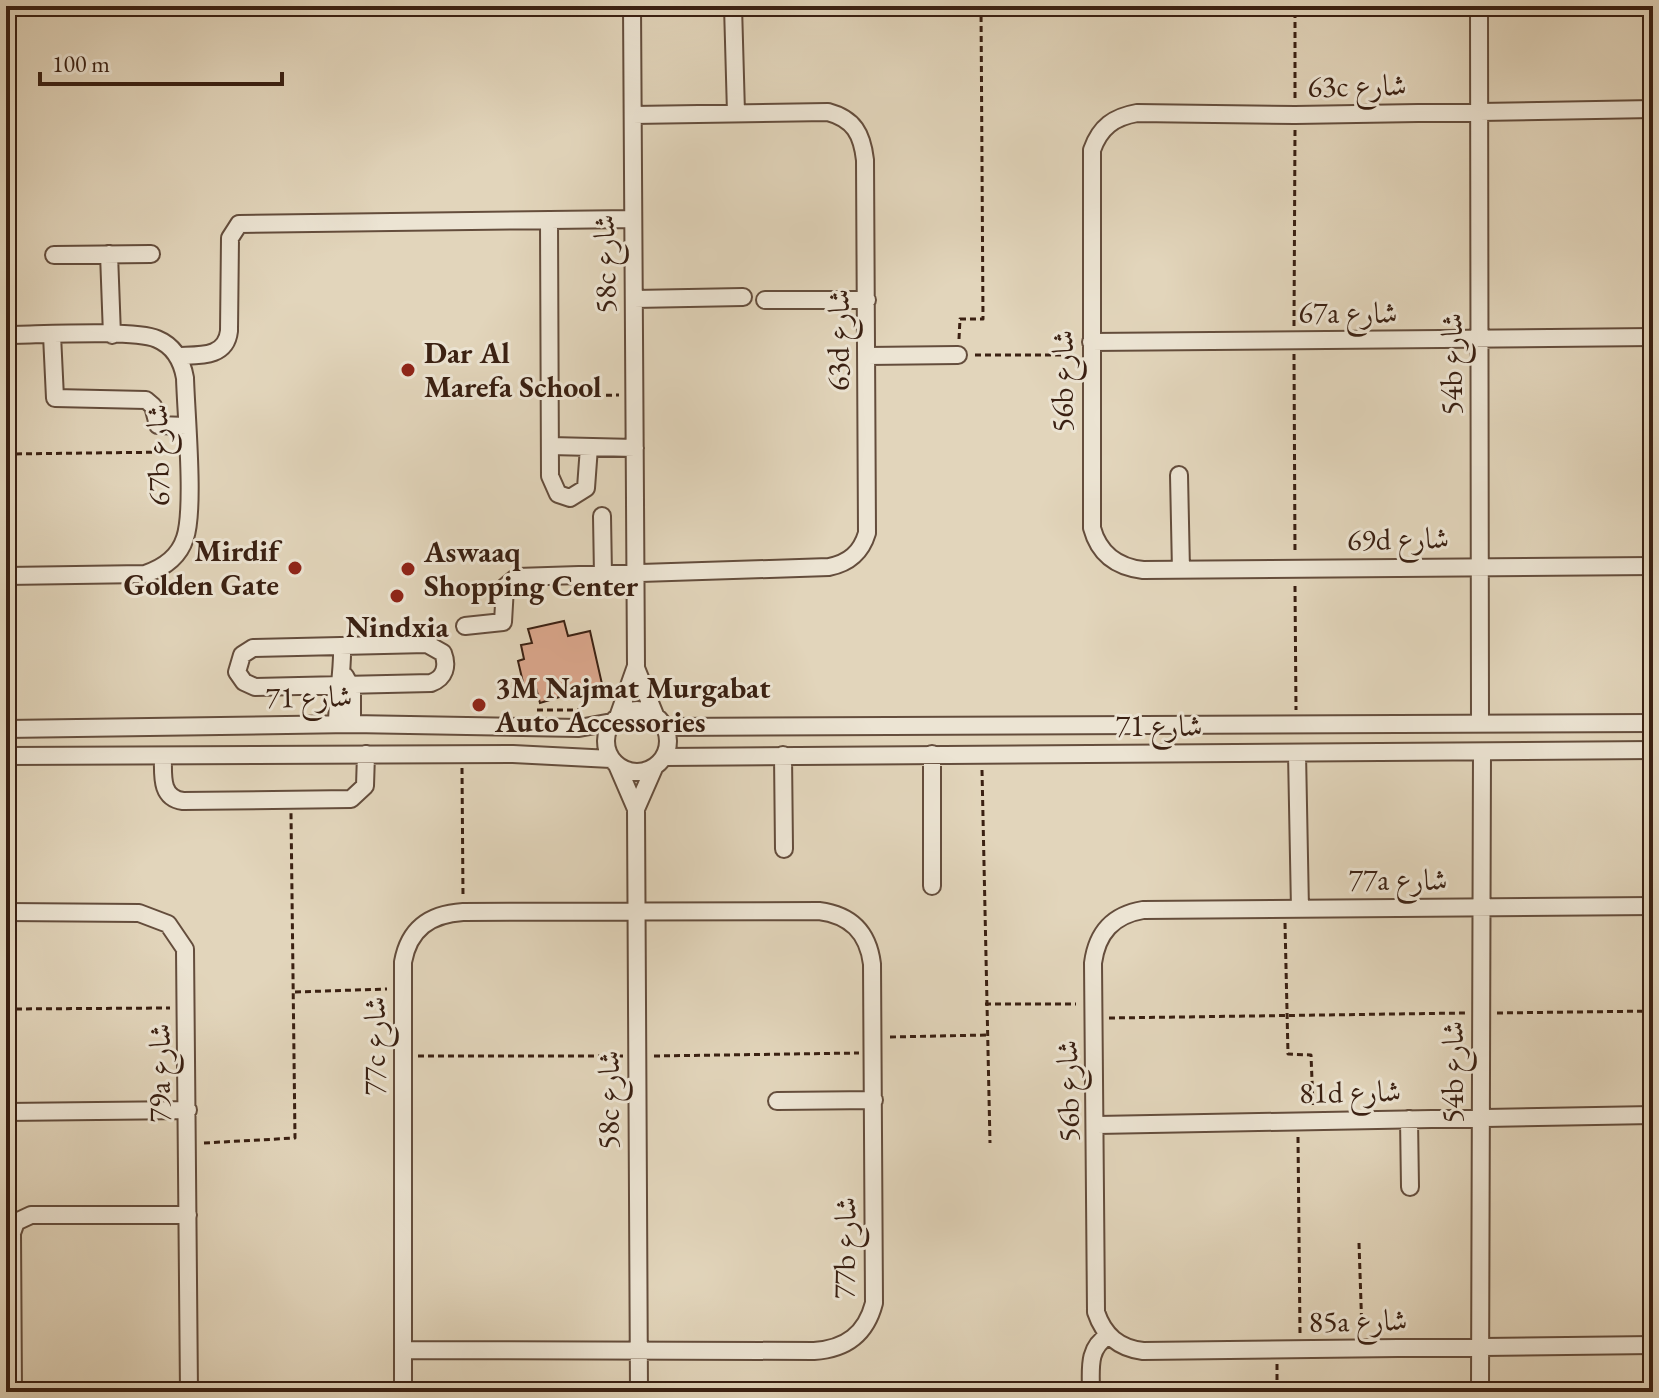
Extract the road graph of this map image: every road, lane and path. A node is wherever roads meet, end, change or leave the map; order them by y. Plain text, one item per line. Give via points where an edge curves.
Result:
1 (632, 6) edge
2 (733, 6) edge
3 (981, 6) edge
4 (1295, 6) edge
5 (1479, 6) edge
6 (1653, 109) edge
7 (736, 113) junction
8 (1479, 113) junction
9 (633, 115) junction
10 (1295, 115) junction
11 (1091, 162) joint
12 (633, 219) junction
13 (549, 220) junction
14 (109, 254) junction
15 (151, 254) dead end
16 (54, 255) dead end
17 (743, 297) dead end
18 (634, 299) junction
19 (765, 300) dead end
20 (867, 300) junction
21 (6, 335) edge
22 (52, 335) junction
23 (112, 335) junction
24 (1653, 337) edge
25 (1294, 341) junction
26 (1480, 341) junction
27 (1091, 348) junction
28 (958, 355) junction
29 (178, 356) junction
30 (867, 356) junction
31 (634, 402) junction
32 (550, 407) junction
33 (186, 426) junction
34 (550, 446) junction
35 (589, 447) junction
36 (635, 448) junction
37 (186, 451) junction
38 (6, 454) edge
39 (1179, 475) dead end
40 (602, 516) dead end
41 (1481, 566) junction
42 (1653, 566) edge
43 (1295, 568) junction
44 (1143, 570) joint
45 (1181, 570) junction
46 (635, 573) junction
47 (603, 575) junction
48 (6, 576) edge
49 (465, 626) dead end
50 (342, 646) junction
51 (636, 666) junction
52 (344, 681) junction
53 (591, 710) dead end
54 (615, 719) junction
55 (660, 721) junction
56 (1480, 722) junction
57 (1653, 723) edge
58 (345, 724) junction
59 (1296, 724) junction
60 (537, 726) junction
61 (6, 729) edge
62 (1653, 750) edge
63 (1482, 752) junction
64 (1297, 753) junction
65 (366, 754) junction
66 (462, 754) junction
67 (932, 754) junction
68 (981, 754) junction
69 (783, 755) junction
70 (6, 756) edge
71 (163, 756) junction
72 (614, 762) junction
73 (659, 762) junction
74 (291, 800) junction
75 (636, 809) junction
76 (784, 849) dead end
77 (932, 886) dead end
78 (1653, 906) edge
79 (1481, 908) junction
80 (1292, 909) junction
81 (1143, 910) joint
82 (637, 911) junction
83 (6, 912) edge
84 (463, 912) junction
85 (403, 988) junction
86 (293, 992) junction
87 (985, 1004) junction
88 (188, 1008) junction
89 (6, 1009) edge
90 (1653, 1011) edge
91 (1481, 1013) junction
92 (1287, 1016) junction
93 (1095, 1018) junction
94 (986, 1035) junction
95 (874, 1038) junction
96 (874, 1100) junction
97 (777, 1101) dead end
98 (188, 1110) junction
99 (6, 1112) edge
100 (1653, 1115) edge
101 (1482, 1118) junction
102 (1409, 1119) junction
103 (1306, 1121) junction
104 (1097, 1125) junction
105 (990, 1143) dead end
106 (188, 1144) junction
107 (1410, 1187) dead end
108 (188, 1215) junction
109 (1359, 1243) dead end
110 (1108, 1336) junction
111 (1653, 1345) edge
112 (1482, 1347) junction
113 (1300, 1349) junction
114 (1362, 1349) junction
115 (403, 1350) junction
116 (1277, 1350) junction
117 (637, 1352) junction
118 (13, 1392) edge
119 (189, 1392) edge
120 (403, 1392) edge
121 (639, 1392) edge
122 (1091, 1392) edge
123 (1277, 1392) edge
124 (1480, 1392) edge

1 - 9 street, 58c شارع
2 - 7 street
3 - 28 path via 983,319 960,319
4 - 10 path
5 - 8 street, 54b شارع
6 - 8 street, 63c شارع
7 - 9 street, 63d شارع
7 - 20 street, 63d شارع via 828,112 856,128 865,160
8 - 10 street, 63c شارع
8 - 26 street, 54b شارع
9 - 12 street, 58c شارع
10 - 11 street, 63c شارع via 1125,115 1103,128
10 - 25 path
11 - 27 street, 56b شارع
12 - 13 street
12 - 18 street, 58c شارع
13 - 29 street via 239,224 230,238 226,345 214,353
13 - 32 street
14 - 15 street
14 - 16 street
14 - 23 street
17 - 18 street
18 - 31 street, 58c شارع
19 - 20 street
20 - 30 street, 63d شارع
21 - 22 street
22 - 23 street
22 - 33 street via 55,398 146,400 158,425
23 - 29 street via 148,335
24 - 26 street, 67a شارع
25 - 26 street, 67a شارع
25 - 27 street, 67a شارع
25 - 43 path
26 - 41 street, 54b شارع
27 - 28 path
27 - 44 street, 56b شارع via 1092,528 1110,559
28 - 30 street
29 - 33 street, 67b شارع via 185,378
30 - 46 street, 63d شارع via 868,522 858,553 829,567
31 - 32 path via 620,402 620,395 566,396 566,407
31 - 36 street, 58c شارع
32 - 34 street
33 - 37 street, 67b شارع
34 - 35 street
34 - 35 street via 551,483 558,494 570,498 586,488
35 - 36 street
36 - 46 street, 58c شارع
37 - 38 path
37 - 48 street, 67b شارع via 185,539 158,570 132,576
39 - 45 street
40 - 47 street
41 - 42 street, 69d شارع
41 - 43 street, 69d شارع
41 - 56 street, 54b شارع
43 - 45 street, 69d شارع
43 - 59 path
44 - 45 street, 69d شارع
46 - 47 street, 63d شارع
46 - 51 street, 58c شارع
47 - 49 street, 63d شارع via 513,578 505,587 503,622
50 - 52 street
50 - 52 street via 427,644 445,659 445,671 431,683
50 - 52 street via 253,648 237,666 240,677 255,687
51 - 54 street, 58c شارع
51 - 55 street, 58c شارع
52 - 58 street
53 - 60 path via 537,709
54 - 55 street via 640,710
54 - 60 street, شارع 71 via 579,728
54 - 72 street via 606,744
55 - 59 street, شارع 71
55 - 73 street via 669,742
56 - 57 street, شارع 71
56 - 59 street, شارع 71
58 - 60 street, شارع 71
58 - 61 street, شارع 71
62 - 63 street, شارع 71
63 - 64 street, شارع 71
63 - 79 street, 54b شارع
64 - 68 street, شارع 71
64 - 80 street
65 - 66 street, شارع 71
65 - 71 street, شارع 71
65 - 74 street via 365,786 357,796
66 - 72 street, شارع 71 via 558,754
66 - 84 path
67 - 68 street, شارع 71
67 - 69 street, شارع 71
67 - 77 street
68 - 87 path
69 - 73 street, شارع 71
69 - 76 street
70 - 71 street, شارع 71
71 - 74 street via 165,788 177,801
72 - 73 street via 631,772
72 - 75 street, 58c شارع
73 - 75 street, 58c شارع
74 - 86 path
75 - 82 street, 58c شارع
78 - 79 street, 77a شارع
79 - 80 street, 77a شارع
79 - 91 street, 54b شارع
80 - 81 street, 77a شارع
80 - 92 path
81 - 93 street, 56b شارع via 1118,918 1100,937 1093,963
82 - 84 street, 77c شارع
82 - 95 street, 77b شارع via 819,911 845,918 865,937 870,950
82 - 117 street, 58c شارع
83 - 88 street, 79a شارع via 154,916 168,924 185,949
84 - 85 street, 77c شارع via 434,917 412,935 403,962
85 - 86 path
85 - 115 street, 77c شارع
86 - 106 path via 295,1138
87 - 93 path via 1077,1004 1077,1018
87 - 94 path
88 - 89 path
88 - 98 street, 79a شارع
90 - 91 path
91 - 92 path
91 - 101 street, 54b شارع
92 - 93 path
92 - 103 path via 1288,1054 1311,1055
93 - 104 street, 56b شارع
94 - 95 path
94 - 105 path
95 - 96 street, 77b شارع
96 - 97 street
96 - 117 street, 77b شارع via 874,1303 864,1329 828,1350
98 - 99 street
98 - 106 street, 79a شارع
100 - 101 street, 81d شارع
101 - 102 street, 81d شارع
101 - 112 street, 54b شارع
102 - 103 street, 81d شارع
102 - 107 street
103 - 104 street, 81d شارع
103 - 113 path
104 - 110 street, 56b شارع via 1095,1299
106 - 108 street, 79a شارع
108 - 118 street via 31,1215 16,1222
108 - 119 street, 79a شارع
109 - 114 path
110 - 116 street, 85a شارع via 1143,1351
110 - 122 street via 1092,1355
111 - 112 street, 85a شارع
112 - 114 street, 85a شارع
112 - 124 street, 54b شارع
113 - 114 street, 85a شارع
113 - 116 street, 85a شارع
115 - 117 street, 77b شارع
115 - 120 street, 77c شارع
116 - 123 path
117 - 121 street, 58c شارع

